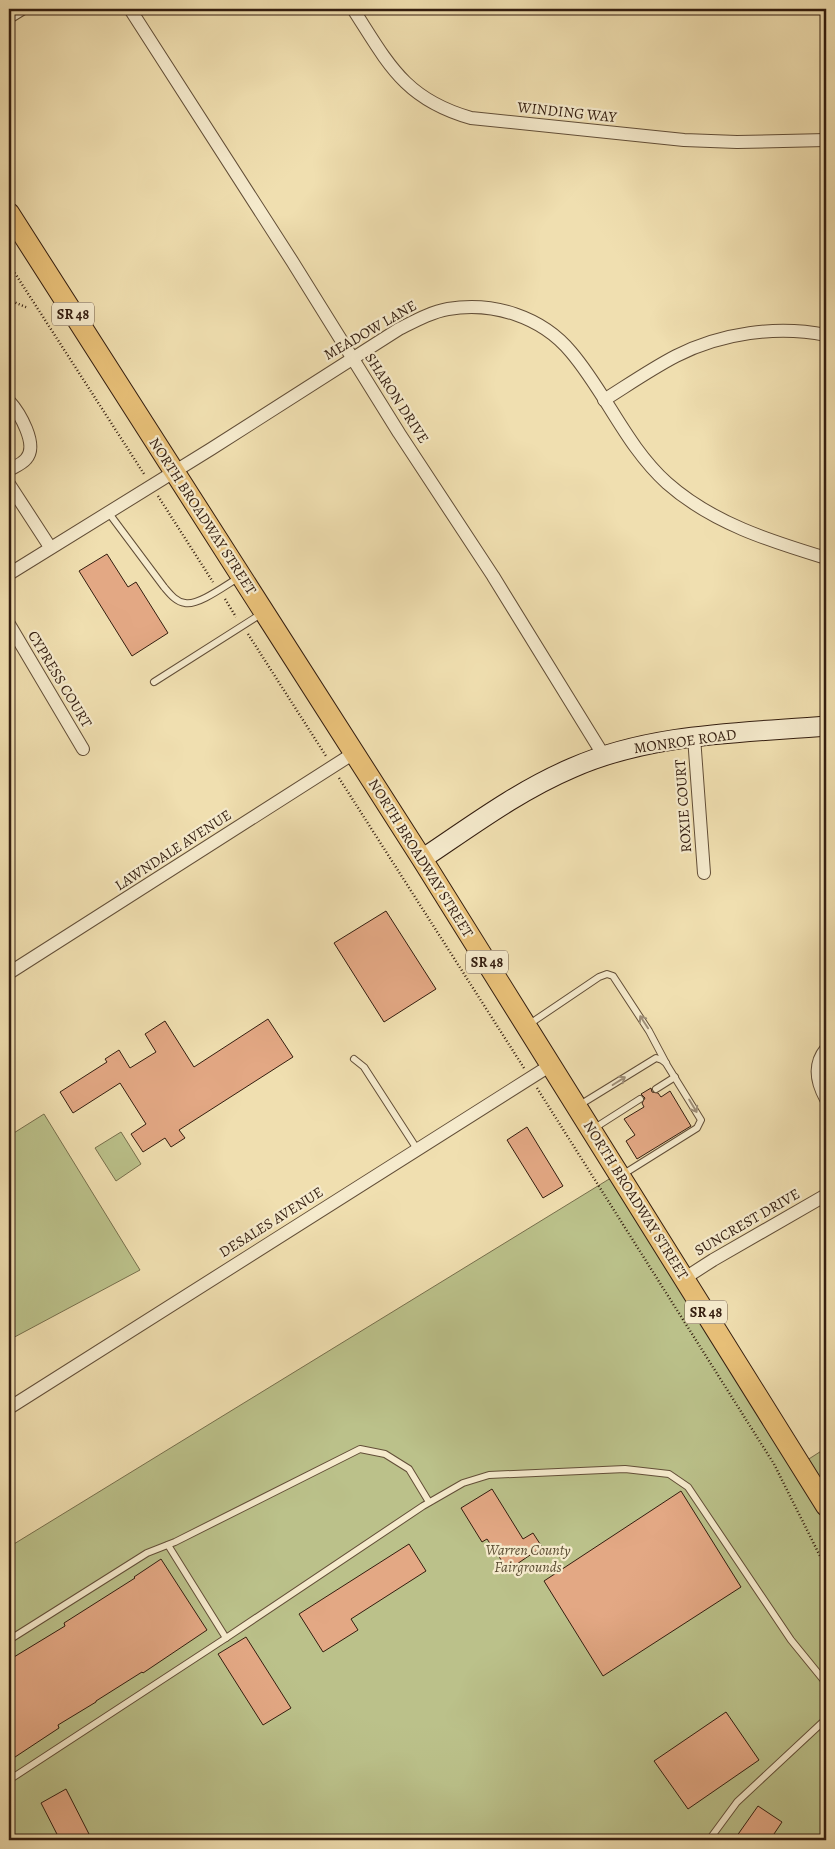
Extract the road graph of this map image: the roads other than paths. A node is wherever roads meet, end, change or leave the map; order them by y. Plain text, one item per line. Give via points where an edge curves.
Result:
1 (22, 9) edge
2 (130, 9) edge
3 (353, 9) edge
4 (9, 17) edge
5 (826, 140) edge
6 (9, 213) edge
7 (826, 335) edge
8 (352, 358) junction
9 (604, 400) junction
10 (9, 401) edge
11 (9, 470) edge
12 (174, 471) junction
13 (9, 484) edge
14 (108, 512) junction
15 (50, 547) junction
16 (826, 558) edge
17 (9, 574) edge
18 (241, 576) junction
19 (264, 612) junction
20 (9, 624) edge
21 (154, 682) dead end
22 (826, 726) edge
23 (694, 737) junction
24 (82, 749) dead end
25 (354, 753) junction
26 (604, 756) junction
27 (422, 859) junction
28 (704, 873) dead end
29 (9, 974) edge
30 (527, 1026) junction
31 (826, 1050) edge
32 (354, 1059) dead end
33 (551, 1065) junction
34 (667, 1065) junction
35 (675, 1077) junction
36 (656, 1089) dead end
37 (640, 1099) dead end
38 (826, 1099) edge
39 (577, 1107) junction
40 (592, 1130) junction
41 (417, 1149) junction
42 (620, 1176) junction
43 (826, 1195) edge
44 (685, 1278) junction
45 (9, 1408) edge
46 (429, 1502) junction
47 (826, 1506) edge
48 (168, 1545) junction
49 (226, 1638) junction
50 (9, 1640) edge
51 (826, 1683) edge
52 (826, 1719) edge
53 (9, 1780) edge
54 (709, 1840) edge

1 - 4 street
2 - 8 street, SHARON DRIVE
3 - 5 street, WINDING WAY via 387,61 415,92 432,104 471,118 684,140
6 - 12 main road, NORTH BROADWAY STREET / SR 48
7 - 9 street via 792,331 728,337 678,355
8 - 9 street, MEADOW LANE via 428,314 468,307 490,308 516,315 548,331 571,352
8 - 12 street, MEADOW LANE
8 - 26 street, SHARON DRIVE via 493,576
9 - 16 street, MEADOW LANE via 643,458 668,484 701,508 737,527
10 - 11 street via 27,431 30,452 26,460
12 - 14 street, MEADOW LANE
12 - 18 main road, NORTH BROADWAY STREET / SR 48
13 - 15 street
14 - 15 street, MEADOW LANE
14 - 18 lane via 180,602 191,604
15 - 17 street, MEADOW LANE
18 - 19 main road, NORTH BROADWAY STREET / SR 48
19 - 21 lane
19 - 25 main road, NORTH BROADWAY STREET / SR 48
20 - 24 street, CYPRESS COURT
22 - 23 street, MONROE ROAD
23 - 26 street, MONROE ROAD
23 - 28 street, ROXIE COURT
25 - 27 main road, NORTH BROADWAY STREET / SR 48
25 - 29 street, LAWNDALE AVENUE
26 - 27 street, MONROE ROAD via 571,768 524,793
27 - 30 main road, NORTH BROADWAY STREET / SR 48
30 - 33 main road, NORTH BROADWAY STREET / SR 48
34 -> 30 lane via 613,976 607,974
31 - 38 street via 817,1072
32 - 41 lane via 364,1067
33 - 39 main road, NORTH BROADWAY STREET / SR 48
33 - 41 street, DESALES AVENUE
34 - 35 lane
39 -> 34 lane via 656,1058
35 - 36 lane
35 -> 42 lane via 701,1120 700,1124
37 - 40 lane
39 - 40 main road, NORTH BROADWAY STREET / SR 48
40 - 42 main road, NORTH BROADWAY STREET / SR 48
41 - 45 street, DESALES AVENUE
42 - 44 main road, NORTH BROADWAY STREET / SR 48
43 - 44 street, SUNCREST DRIVE
44 - 47 main road, NORTH BROADWAY STREET / SR 48
46 - 48 lane via 409,1469 385,1454 360,1449
46 - 49 lane
46 - 51 lane via 463,1483 489,1475 625,1469 669,1474 688,1487 791,1640
48 - 49 lane
48 - 50 lane via 147,1553
49 - 53 lane
52 - 54 lane via 737,1802

